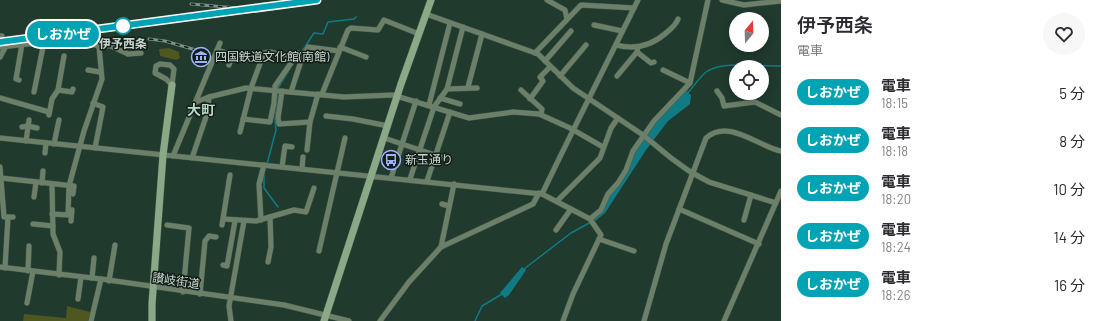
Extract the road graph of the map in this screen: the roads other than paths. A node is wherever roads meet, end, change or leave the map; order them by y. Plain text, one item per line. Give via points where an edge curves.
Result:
1 (431, 0) edge
2 (547, 0) edge
3 (638, 0) edge
4 (708, 0) edge
5 (722, 0) edge
6 (781, 1) edge
7 (634, 8) junction
8 (426, 14) junction
9 (567, 19) junction
10 (678, 19) dead end
11 (450, 22) junction
12 (594, 25) dead end
13 (463, 27) junction
14 (571, 31) dead end
15 (622, 31) junction
16 (419, 34) junction
17 (482, 34) junction
18 (44, 42) junction
19 (220, 43) dead end
20 (22, 44) junction
21 (586, 45) dead end
22 (616, 45) junction
23 (6, 46) junction
24 (99, 46) junction
25 (0, 47) edge
26 (339, 49) junction
27 (638, 49) junction
28 (217, 50) junction
29 (141, 53) dead end
30 (302, 53) junction
31 (535, 53) junction
32 (233, 55) junction
33 (64, 56) dead end
34 (0, 57) edge
35 (239, 57) dead end
36 (366, 57) dead end
37 (294, 58) junction
38 (545, 61) junction
39 (654, 62) dead end
40 (229, 65) dead end
41 (550, 67) junction
42 (88, 70) dead end
43 (663, 70) dead end
44 (100, 72) junction
45 (174, 72) junction
46 (560, 76) junction
47 (617, 76) dead end
48 (166, 79) junction
49 (19, 80) dead end
50 (690, 83) junction
51 (172, 85) junction
52 (468, 86) junction
53 (251, 88) junction
54 (477, 88) dead end
55 (73, 89) dead end
56 (447, 89) junction
57 (58, 90) junction
58 (521, 90) dead end
59 (278, 91) junction
60 (717, 91) dead end
61 (34, 92) dead end
62 (291, 92) junction
63 (320, 94) junction
64 (209, 97) junction
65 (397, 97) junction
66 (0, 98) edge
67 (440, 98) junction
68 (530, 99) junction
69 (588, 99) junction
70 (416, 101) junction
71 (196, 102) junction
72 (93, 103) junction
73 (460, 104) dead end
74 (431, 106) junction
75 (450, 112) junction
76 (541, 114) junction
77 (781, 115) edge
78 (326, 116) dead end
79 (618, 118) junction
80 (243, 119) junction
81 (59, 120) dead end
82 (310, 122) junction
83 (388, 126) junction
84 (37, 128) dead end
85 (573, 130) junction
86 (240, 132) dead end
87 (644, 136) junction
88 (0, 138) edge
89 (345, 138) dead end
90 (384, 138) junction
91 (26, 141) junction
92 (46, 143) junction
93 (54, 144) junction
94 (402, 144) junction
95 (80, 146) junction
96 (292, 147) dead end
97 (603, 147) junction
98 (95, 148) junction
99 (307, 150) dead end
100 (419, 150) junction
101 (781, 151) edge
102 (45, 153) dead end
103 (163, 155) junction
104 (436, 155) junction
105 (173, 156) junction
106 (303, 157) dead end
107 (192, 158) junction
108 (444, 158) dead end
109 (266, 165) junction
110 (0, 167) edge
111 (282, 167) junction
112 (302, 169) junction
113 (44, 171) dead end
114 (692, 172) junction
115 (338, 173) junction
116 (230, 175) dead end
117 (371, 176) junction
118 (1, 178) junction
119 (391, 178) junction
120 (410, 179) junction
121 (427, 181) junction
122 (36, 182) junction
123 (42, 183) junction
124 (52, 184) junction
125 (454, 184) junction
126 (69, 186) junction
127 (314, 188) dead end
128 (781, 191) edge
129 (1, 192) edge
130 (541, 193) junction
131 (751, 195) junction
132 (34, 197) dead end
133 (780, 198) edge
134 (557, 201) junction
135 (776, 203) junction
136 (442, 204) dead end
137 (450, 206) junction
138 (571, 209) junction
139 (679, 209) junction
140 (52, 214) junction
141 (270, 217) junction
142 (261, 220) junction
143 (744, 220) dead end
144 (71, 221) dead end
145 (235, 221) junction
146 (244, 221) junction
147 (591, 221) junction
148 (33, 224) dead end
149 (167, 225) dead end
150 (53, 226) junction
151 (556, 230) dead end
152 (216, 236) dead end
153 (599, 239) junction
154 (758, 244) junction
155 (114, 245) dead end
156 (29, 246) dead end
157 (441, 247) junction
158 (319, 251) dead end
159 (634, 251) dead end
160 (94, 258) dead end
161 (268, 262) dead end
162 (223, 265) dead end
163 (2, 268) edge
164 (30, 271) junction
165 (59, 275) junction
166 (81, 277) junction
167 (92, 278) junction
168 (101, 279) junction
169 (109, 281) junction
170 (153, 287) junction
171 (183, 292) junction
172 (200, 294) junction
173 (78, 298) dead end
174 (230, 298) junction
175 (27, 303) dead end
176 (325, 318) edge
177 (91, 321) edge
178 (152, 321) edge
179 (231, 321) edge
180 (349, 321) edge
181 (380, 321) edge
182 (563, 321) edge
183 (644, 321) edge
184 (724, 321) edge

1 - 8 street
2 - 9 street via 565,10
3 - 7 street
4 - 50 street
5 - 6 street via 744,5
7 - 9 street via 581,5
7 - 15 street
8 - 11 street
8 - 16 street
9 - 31 street
10 - 27 street via 671,30 656,41
11 - 13 street
11 - 74 street
12 - 15 street
13 - 17 street
13 - 56 street
14 - 38 street
15 - 22 street
16 - 26 street via 384,20 378,30 348,30
16 - 65 street
17 - 31 street
17 - 52 street
18 - 20 street
18 - 24 street
18 - 61 street
19 - 28 street
20 - 23 street
20 - 49 street via 16,79
21 - 46 street
22 - 27 street
22 - 69 street
23 - 25 street
23 - 34 street
24 - 29 street via 116,47 128,54
24 - 44 street via 102,64
26 - 30 street via 308,47
26 - 36 street
26 - 63 street
27 - 39 street via 651,63
27 - 47 street
28 - 32 street
28 - 71 street
30 - 37 street
30 - 62 street
31 - 38 street
32 - 35 street
32 - 40 street
33 - 57 street
37 - 53 street via 264,53
37 - 59 street via 276,86
38 - 41 street
41 - 46 street
41 - 68 street via 540,78 543,81
42 - 44 street
43 - 50 street
44 - 72 street via 102,79
45 - 48 street
45 - 48 street via 170,65 156,66 155,73
45 - 51 street
46 - 69 street
48 - 51 street
50 - 87 street via 658,115
51 - 103 street
52 - 54 street via 470,89
52 - 56 street via 462,89
53 - 59 street
53 - 64 street
53 - 80 street
55 - 57 street via 72,92
56 - 67 street
57 - 66 street via 52,99 49,114
58 - 68 street
59 - 62 street
59 - 80 street via 270,122
59 - 82 street via 279,124
60 - 77 street via 724,106 755,102
62 - 63 street
63 - 65 street via 344,97
63 - 82 street
64 - 71 street
64 - 107 street via 207,114
65 - 70 street
65 - 83 street
67 - 73 street
67 - 74 street
68 - 76 street via 542,109
69 - 79 street
69 - 85 street
70 - 74 street
70 - 94 street
71 - 105 street
72 - 95 street
72 - 98 street via 103,107
74 - 75 street
74 - 100 street
75 - 76 street via 469,118 513,112
75 - 104 street
76 - 85 street
78 - 83 street
79 - 87 street
79 - 97 street
80 - 86 street
81 - 93 street
82 - 99 street
83 - 90 street
84 - 91 street via 26,124
85 - 97 street
85 - 130 street
87 - 114 street
87 - 147 street via 630,156 626,170 618,183
88 - 91 street
89 - 115 street
90 - 94 street
90 - 117 street
91 - 92 street
92 - 93 street
92 - 102 street
93 - 95 street
94 - 100 street
94 - 119 street
95 - 98 street
95 - 126 street
96 - 111 street via 285,146
97 - 134 street via 600,158
98 - 103 street
100 - 104 street
100 - 120 street
101 - 114 street via 732,132 720,130 706,138
103 - 105 street
103 - 170 street
104 - 108 street
104 - 121 street
105 - 107 street
106 - 112 street
107 - 109 street
109 - 111 street
109 - 142 street via 259,184
110 - 118 street
111 - 112 street
112 - 115 street
113 - 123 street
114 - 131 street via 709,182
114 - 139 street
115 - 117 street
115 - 158 street
116 - 145 street via 223,222
117 - 119 street
117 - 176 street
118 - 122 street
118 - 129 street
119 - 120 street
120 - 121 street
121 - 125 street
122 - 123 street
122 - 132 street
123 - 124 street
124 - 126 street
124 - 140 street
125 - 130 street
125 - 137 street
126 - 140 street via 68,215
126 - 144 street via 74,186
127 - 141 street via 306,212 294,210
128 - 133 street
129 - 163 street via 4,217 11,217
130 - 134 street
130 - 157 street via 533,204
131 - 135 street
131 - 143 street
133 - 135 street
134 - 138 street
135 - 154 street
136 - 137 street
137 - 157 street
138 - 147 street
138 - 151 street
139 - 154 street
139 - 183 street
140 - 150 street
141 - 142 street
141 - 161 street via 271,247
142 - 146 street
145 - 146 street
145 - 162 street via 226,266
146 - 174 street
147 - 153 street via 600,235
148 - 150 street
149 - 171 street via 190,228
150 - 165 street via 60,252
152 - 172 street via 209,236 205,241
153 - 159 street
153 - 182 street
154 - 184 street
155 - 169 street
156 - 164 street
157 - 181 street via 409,282
160 - 167 street
163 - 164 street, 讃岐街道
164 - 165 street, 讃岐街道
164 - 175 street
165 - 166 street, 讃岐街道
166 - 167 street, 讃岐街道
166 - 173 street
167 - 168 street, 讃岐街道
168 - 169 street, 讃岐街道
168 - 177 street
169 - 170 street, 讃岐街道
170 - 171 street, 讃岐街道
170 - 178 street
171 - 172 street, 讃岐街道
172 - 174 street, 讃岐街道
174 - 176 street, 讃岐街道 via 284,305
174 - 179 street
176 - 180 street, 讃岐街道

